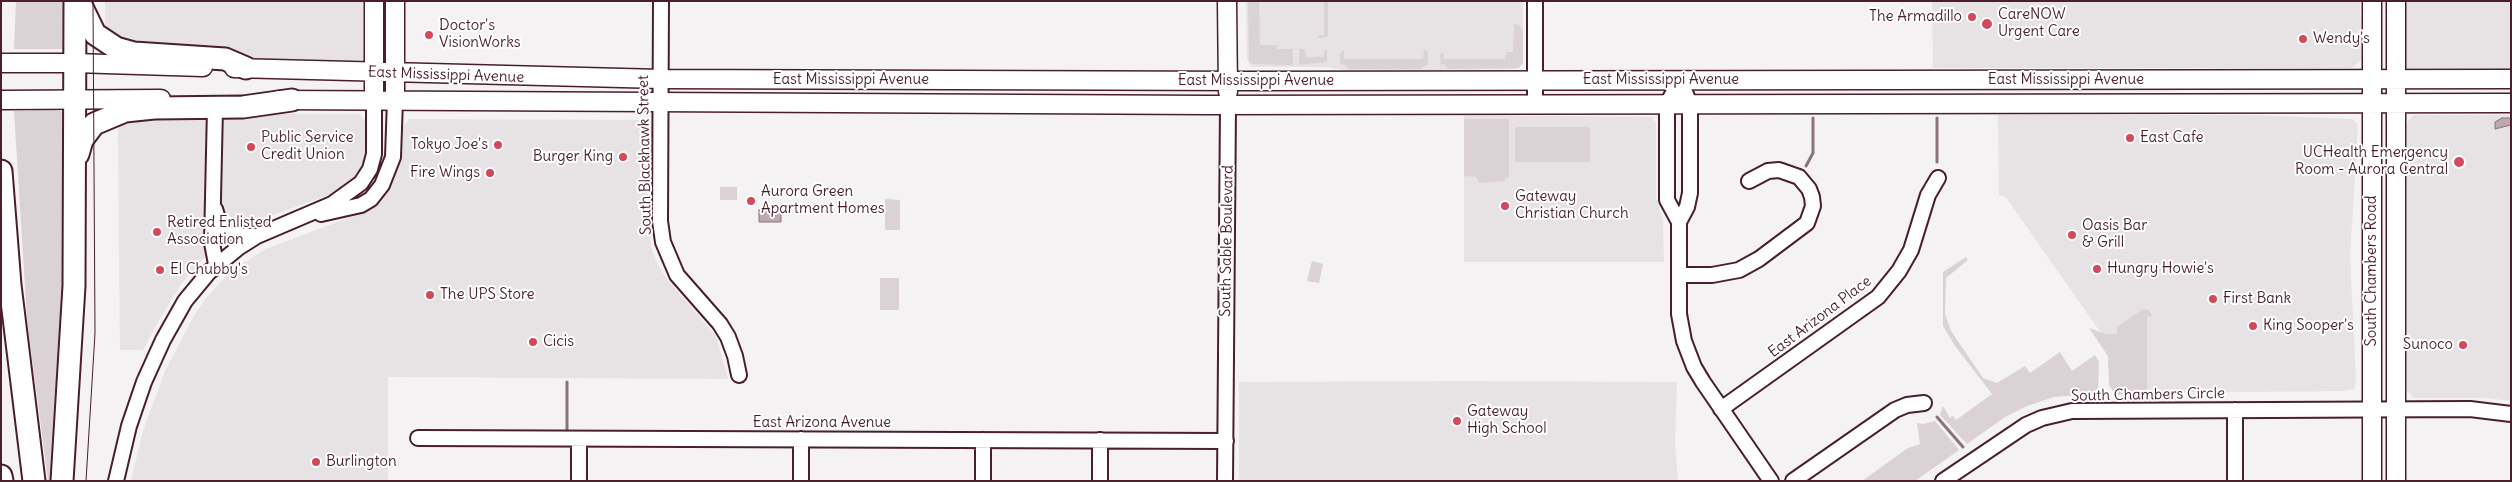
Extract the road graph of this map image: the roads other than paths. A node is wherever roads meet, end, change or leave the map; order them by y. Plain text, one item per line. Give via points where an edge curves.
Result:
1 (75, 1) edge
2 (79, 1) edge
3 (374, 1) edge
4 (395, 1) edge
5 (661, 1) edge
6 (1227, 1) edge
7 (1535, 1) edge
8 (2372, 1) edge
9 (2396, 1) edge
10 (1, 63) edge
11 (74, 63) junction
12 (246, 68) junction
13 (374, 72) junction
14 (396, 73) junction
15 (661, 79) junction
16 (2511, 79) edge
17 (1535, 80) junction
18 (1680, 80) junction
19 (2373, 80) junction
20 (2396, 80) junction
21 (1228, 81) junction
22 (1, 100) edge
23 (74, 100) junction
24 (292, 100) junction
25 (374, 100) junction
26 (395, 100) junction
27 (660, 102) junction
28 (2373, 103) junction
29 (2397, 103) junction
30 (2511, 103) edge
31 (1535, 104) junction
32 (1667, 104) junction
33 (1690, 104) junction
34 (1228, 105) junction
35 (215, 108) junction
36 (1, 171) edge
37 (73, 174) junction
38 (1938, 178) dead end
39 (1749, 181) dead end
40 (215, 207) junction
41 (308, 216) junction
42 (1679, 222) junction
43 (257, 236) junction
44 (216, 264) junction
45 (1679, 275) junction
46 (739, 375) dead end
47 (1924, 403) dead end
48 (1721, 409) junction
49 (2372, 409) junction
50 (2396, 409) junction
51 (2235, 410) junction
52 (2511, 414) edge
53 (418, 438) dead end
54 (579, 439) junction
55 (801, 439) junction
56 (983, 440) junction
57 (1100, 440) junction
58 (1226, 441) junction
59 (1, 476) edge
60 (2, 481) edge
61 (34, 481) edge
62 (62, 481) edge
63 (116, 481) edge
64 (579, 481) edge
65 (801, 481) edge
66 (983, 481) edge
67 (1100, 481) edge
68 (1226, 481) edge
69 (1772, 481) edge
70 (1793, 481) edge
71 (1943, 481) edge
72 (2235, 481) edge
73 (2372, 481) edge
74 (2396, 481) edge

1 - 11 highway
2 - 12 highway via 95,34 116,48 134,53 225,59
3 - 13 main road
4 - 14 main road
5 - 15 street, South Blackhawk Street
6 - 21 main road, South Sable Boulevard
7 - 17 street
8 - 19 main road, South Chambers Road
9 - 20 main road, South Chambers Road
10 - 11 main road, East Mississippi Avenue
11 - 12 main road, East Mississippi Avenue
11 - 23 highway
12 - 13 main road, East Mississippi Avenue
13 - 14 main road, East Mississippi Avenue
13 - 25 main road
14 - 15 main road, East Mississippi Avenue
14 - 26 main road
15 - 21 main road, East Mississippi Avenue
15 - 27 street, South Blackhawk Street
16 - 20 main road, East Mississippi Avenue
17 - 18 main road, East Mississippi Avenue
17 - 21 main road, East Mississippi Avenue
17 - 31 street
18 - 19 main road, East Mississippi Avenue
18 - 32 street
18 - 33 street
19 - 20 main road, East Mississippi Avenue
19 - 28 main road, South Chambers Road
20 - 29 main road, South Chambers Road
21 - 34 main road, South Sable Boulevard
22 - 23 main road, East Mississippi Avenue
23 - 24 main road, East Mississippi Avenue
23 - 37 highway
24 - 25 main road, East Mississippi Avenue
24 - 35 highway via 250,107
25 - 26 main road, East Mississippi Avenue
25 - 41 street via 374,154 368,174 349,193
26 - 27 main road, East Mississippi Avenue
26 - 41 street via 393,157 386,179 377,193 356,206
27 - 34 main road, East Mississippi Avenue
27 - 46 street, South Blackhawk Street via 660,221 663,242 677,275 728,337
28 - 29 main road, East Mississippi Avenue
28 - 33 main road, East Mississippi Avenue
28 - 49 main road, South Chambers Road
29 - 30 main road, East Mississippi Avenue
29 - 50 main road, South Chambers Road
31 - 32 main road, East Mississippi Avenue
31 - 34 main road, East Mississippi Avenue
32 - 33 main road, East Mississippi Avenue
32 - 42 street via 1668,200
33 - 42 street via 1690,193
34 - 58 street, South Sable Boulevard
35 - 37 highway via 143,109 103,118 85,134
35 - 40 street
36 - 61 highway via 10,284
37 - 62 highway via 72,317
38 - 48 street, East Arizona Place via 1928,195 1911,250 1878,297
39 - 45 street via 1768,171 1779,170 1799,177 1812,198 1813,206 1807,223 1739,270
40 - 43 street via 220,224 228,231
40 - 44 street via 212,243
41 - 43 street
42 - 45 street
43 - 44 street
44 - 63 street via 185,302 153,360 132,416
45 - 48 street via 1679,314 1684,341 1694,367
47 - 70 street via 1906,405 1890,412
48 - 69 street
49 - 50 street
49 - 51 street, South Chambers Circle
49 - 73 main road, South Chambers Road
50 - 52 street via 2485,410
50 - 74 main road, South Chambers Road
51 - 71 street, South Chambers Circle via 2084,410 2051,415 2018,429
51 - 72 street
53 - 54 street, East Arizona Avenue
54 - 55 street, East Arizona Avenue
54 - 64 street
55 - 56 street, East Arizona Avenue
55 - 65 street
56 - 57 street, East Arizona Avenue
56 - 66 street
57 - 58 street, East Arizona Avenue
57 - 67 street
58 - 68 street, South Sable Boulevard
59 - 60 highway

